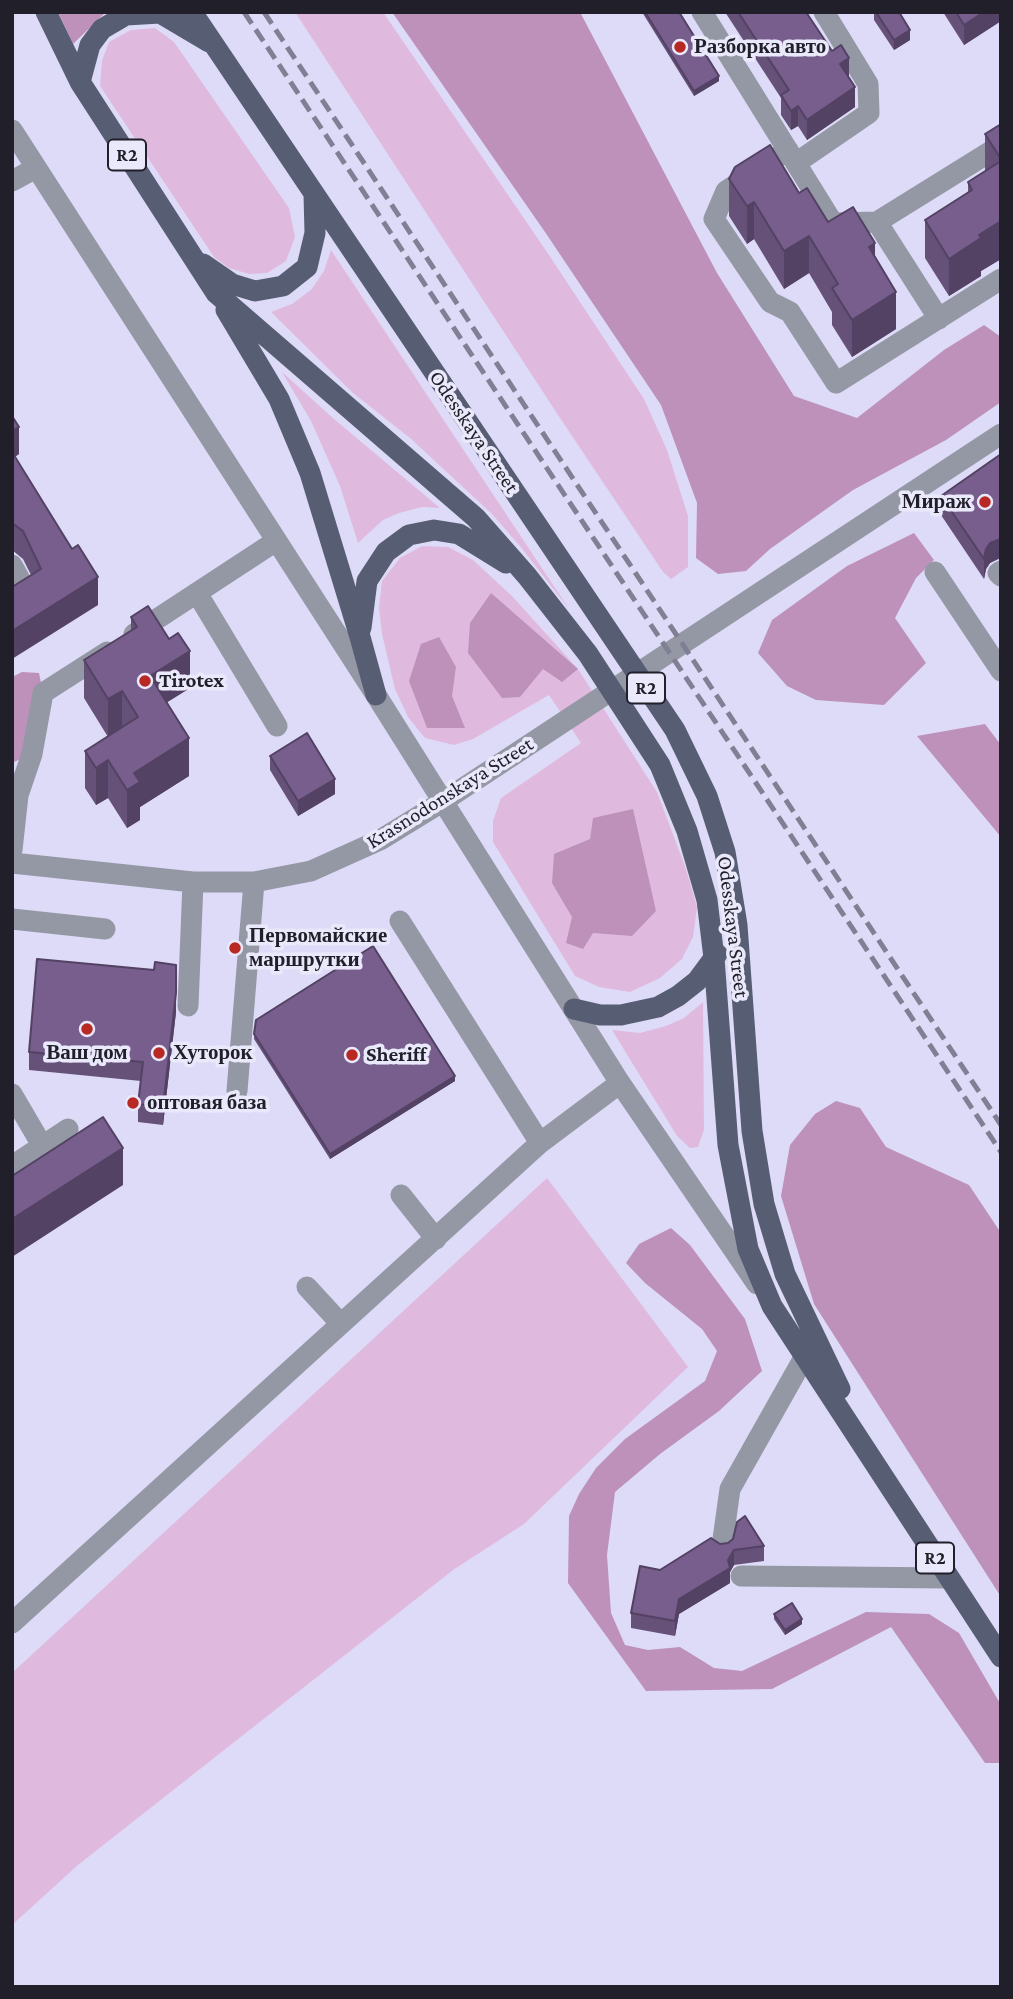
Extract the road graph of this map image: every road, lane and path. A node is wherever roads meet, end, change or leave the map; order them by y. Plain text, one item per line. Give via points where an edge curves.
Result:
1 (46, 12) edge
2 (192, 12) edge
3 (702, 12) edge
4 (824, 12) edge
5 (214, 45) junction
6 (80, 82) junction
7 (12, 130) edge
8 (1001, 145) edge
9 (792, 156) junction
10 (36, 168) junction
11 (12, 181) edge
12 (314, 194) junction
13 (877, 222) junction
14 (193, 257) junction
15 (1001, 279) edge
16 (216, 293) junction
17 (939, 319) junction
18 (1001, 434) edge
19 (276, 541) junction
20 (12, 565) edge
21 (935, 572) dead end
22 (527, 576) junction
23 (12, 589) edge
24 (197, 593) junction
25 (360, 637) junction
26 (1001, 671) edge
27 (376, 695) junction
28 (277, 726) dead end
29 (442, 802) junction
30 (12, 850) edge
31 (12, 863) edge
32 (193, 882) junction
33 (254, 882) junction
34 (12, 919) edge
35 (400, 921) dead end
36 (737, 925) junction
37 (105, 929) dead end
38 (714, 958) junction
39 (188, 1006) dead end
40 (573, 1009) junction
41 (620, 1083) junction
42 (237, 1091) dead end
43 (12, 1094) edge
44 (68, 1129) dead end
45 (540, 1143) junction
46 (43, 1147) junction
47 (12, 1166) edge
48 (401, 1195) dead end
49 (436, 1238) junction
50 (307, 1287) dead end
51 (772, 1306) junction
52 (341, 1324) junction
53 (805, 1356) junction
54 (872, 1458) junction
55 (722, 1546) edge
56 (741, 1576) dead end
57 (948, 1578) junction
58 (12, 1623) edge
59 (1001, 1657) edge

1 - 6 main road, Odesskaya Street / R2
2 - 5 main road, Odesskaya Street / R2
3 - 9 street
4 - 9 street via 868,84 869,113
5 - 6 main road via 160,13 126,15 102,29 90,44
5 - 12 main road, Odesskaya Street / R2
6 - 14 main road, Odesskaya Street / R2
7 - 10 street, Odesskaya Street
8 - 13 street
9 - 13 street via 833,223
9 - 17 street via 726,191 714,219 769,302 790,312 836,383
10 - 11 street
10 - 19 street, Odesskaya Street
12 - 14 main road via 315,233 307,267 283,286 255,291 232,284
12 - 36 main road, Odesskaya Street / R2 via 675,730 707,796 722,841
13 - 17 street
14 - 16 main road, Odesskaya Street / R2
15 - 17 street
16 - 22 main road, Odesskaya Street / R2 via 476,518
16 - 25 main road via 284,412 310,473
18 - 29 street, Krasnodonskaya Street
19 - 24 street
19 - 27 street, Odesskaya Street
20 - 23 street via 22,583
21 - 26 street
22 - 25 main road via 459,534 434,530 409,535 386,552 367,581
22 - 38 main road, Odesskaya Street / R2 via 588,654 660,765 687,831 707,900
24 - 28 street
24 - 30 street via 43,693 32,754 18,795
25 - 27 main road
27 - 29 street, Odesskaya Street
29 - 33 street, Krasnodonskaya Street via 380,840 311,870
29 - 40 street, Odesskaya Street
31 - 32 street, Krasnodonskaya Street
32 - 33 street, Krasnodonskaya Street
32 - 39 street
33 - 42 street
34 - 37 street
35 - 45 street
36 - 38 main road
36 - 54 main road, Odesskaya Street / R2 via 752,1131 764,1204 785,1274
38 - 40 main road via 697,981 658,1007 621,1015
38 - 51 main road, Odesskaya Street / R2 via 727,1145 748,1248
40 - 41 street, Odesskaya Street
41 - 45 street
41 - 51 street, Odesskaya Street
43 - 46 street
44 - 46 street
45 - 49 street
46 - 47 street
48 - 49 street
49 - 52 street
50 - 52 street
51 - 53 main road, Odesskaya Street / R2
52 - 58 street
53 - 54 main road, Odesskaya Street / R2
53 - 55 street via 730,1489
54 - 57 main road, R2
56 - 57 street
57 - 59 main road, R2

